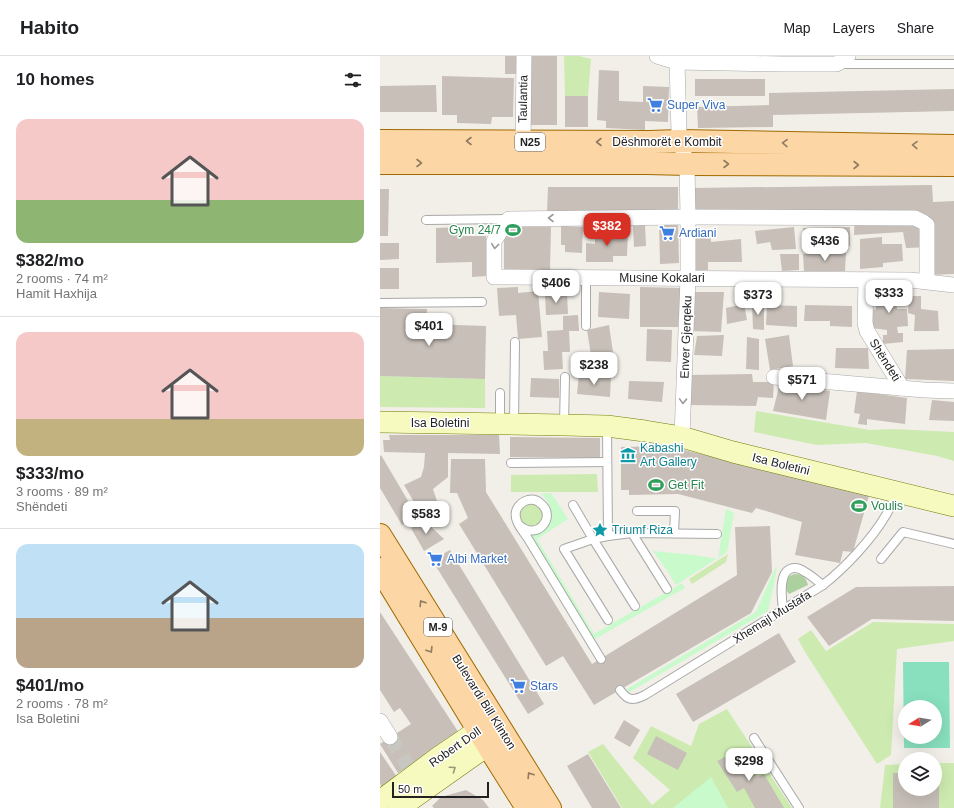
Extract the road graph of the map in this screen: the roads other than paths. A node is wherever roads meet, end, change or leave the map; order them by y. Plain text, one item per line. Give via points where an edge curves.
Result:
1 (524, 56) edge
2 (657, 56) edge
3 (842, 60) edge
4 (677, 62) junction
5 (954, 64) edge
6 (679, 137) junction
7 (380, 141) edge
8 (523, 142) junction
9 (954, 146) edge
10 (380, 163) edge
11 (687, 164) junction
12 (954, 166) edge
13 (688, 218) junction
14 (509, 219) junction
15 (426, 220) dead end
16 (586, 278) junction
17 (688, 278) junction
18 (866, 280) junction
19 (927, 281) junction
20 (954, 285) edge
21 (482, 302) dead end
22 (380, 303) edge
23 (586, 326) dead end
24 (514, 342) dead end
25 (565, 376) dead end
26 (774, 377) dead end
27 (902, 388) junction
28 (954, 391) edge
29 (500, 393) dead end
30 (380, 422) edge
31 (507, 423) junction
32 (564, 425) junction
33 (606, 426) junction
34 (682, 437) junction
35 (607, 462) junction
36 (511, 463) dead end
37 (898, 492) junction
38 (573, 505) dead end
39 (954, 506) edge
40 (637, 511) dead end
41 (519, 525) dead end
42 (632, 533) junction
43 (674, 533) junction
44 (717, 534) dead end
45 (380, 535) edge
46 (608, 536) junction
47 (593, 539) junction
48 (954, 544) edge
49 (881, 559) dead end
50 (380, 569) edge
51 (822, 585) junction
52 (667, 588) dead end
53 (635, 606) dead end
54 (783, 610) junction
55 (608, 620) dead end
56 (601, 659) dead end
57 (620, 690) dead end
58 (380, 721) edge
59 (492, 733) junction
60 (390, 737) tunnel mouth
61 (754, 738) dead end
62 (416, 777) junction
63 (380, 801) edge
64 (399, 808) edge
65 (528, 808) edge
66 (550, 808) edge
67 (799, 808) edge

1 - 8 street, Taulantia
2 - 4 street
3 - 4 street via 782,64
3 - 5 lane
4 - 6 street, Enver Gjerqeku
6 -> 8 main road, Dëshmorët e Kombit / N25
9 -> 6 main road, Dëshmorët e Kombit / N25
6 - 11 street, Enver Gjerqeku
8 -> 7 main road, Dëshmorët e Kombit / N25
10 -> 11 main road, Dëshmorët e Kombit / N25
11 -> 12 main road, Dëshmorët e Kombit / N25
11 - 13 street, Enver Gjerqeku
13 -> 14 street
13 - 17 street, Enver Gjerqeku
13 - 19 street via 915,218 926,225
14 - 15 lane
14 -> 16 street, Musine Kokalari via 494,241 494,278
16 - 17 street, Musine Kokalari
16 - 23 lane
17 - 18 street, Musine Kokalari
17 -> 34 street, Enver Gjerqeku
18 - 19 street, Musine Kokalari
18 - 27 street, Shëndeti via 867,331
19 - 20 street, Musine Kokalari
21 - 22 lane
24 - 31 lane
25 - 32 lane
26 - 27 street
27 - 28 street, Shëndeti
29 - 31 lane
30 - 31 street, Isa Boletini
31 - 32 street, Isa Boletini
32 - 33 street, Isa Boletini
33 - 34 street, Isa Boletini
33 - 35 lane
34 - 37 street, Isa Boletini
35 - 36 lane
35 - 46 lane
37 - 39 street, Isa Boletini
37 - 51 lane, Xhemajl Mustafa via 874,532 834,577
38 - 47 lane
40 - 43 lane via 674,511
41 - 56 lane
42 - 43 lane
42 - 46 lane
42 - 52 lane
43 - 44 lane
59 -> 45 main road, Bulevardi Bill Klinton / M-9
46 - 47 lane
47 - 53 lane
47 - 55 lane via 564,549
48 - 49 lane via 903,532
50 -> 59 main road, Bulevardi Bill Klinton / M-9
51 - 54 lane, Xhemajl Mustafa
51 - 54 lane via 799,569 788,570 782,580
54 - 57 lane, Xhemajl Mustafa via 639,698 629,698
58 - 60 street
59 - 62 street, Robert Doll
59 - 65 main road, Bulevardi Bill Klinton / M-9
66 -> 59 main road, Bulevardi Bill Klinton / M-9
61 - 67 lane
62 - 63 street, Robert Doll
62 - 64 street, Robert Doll

